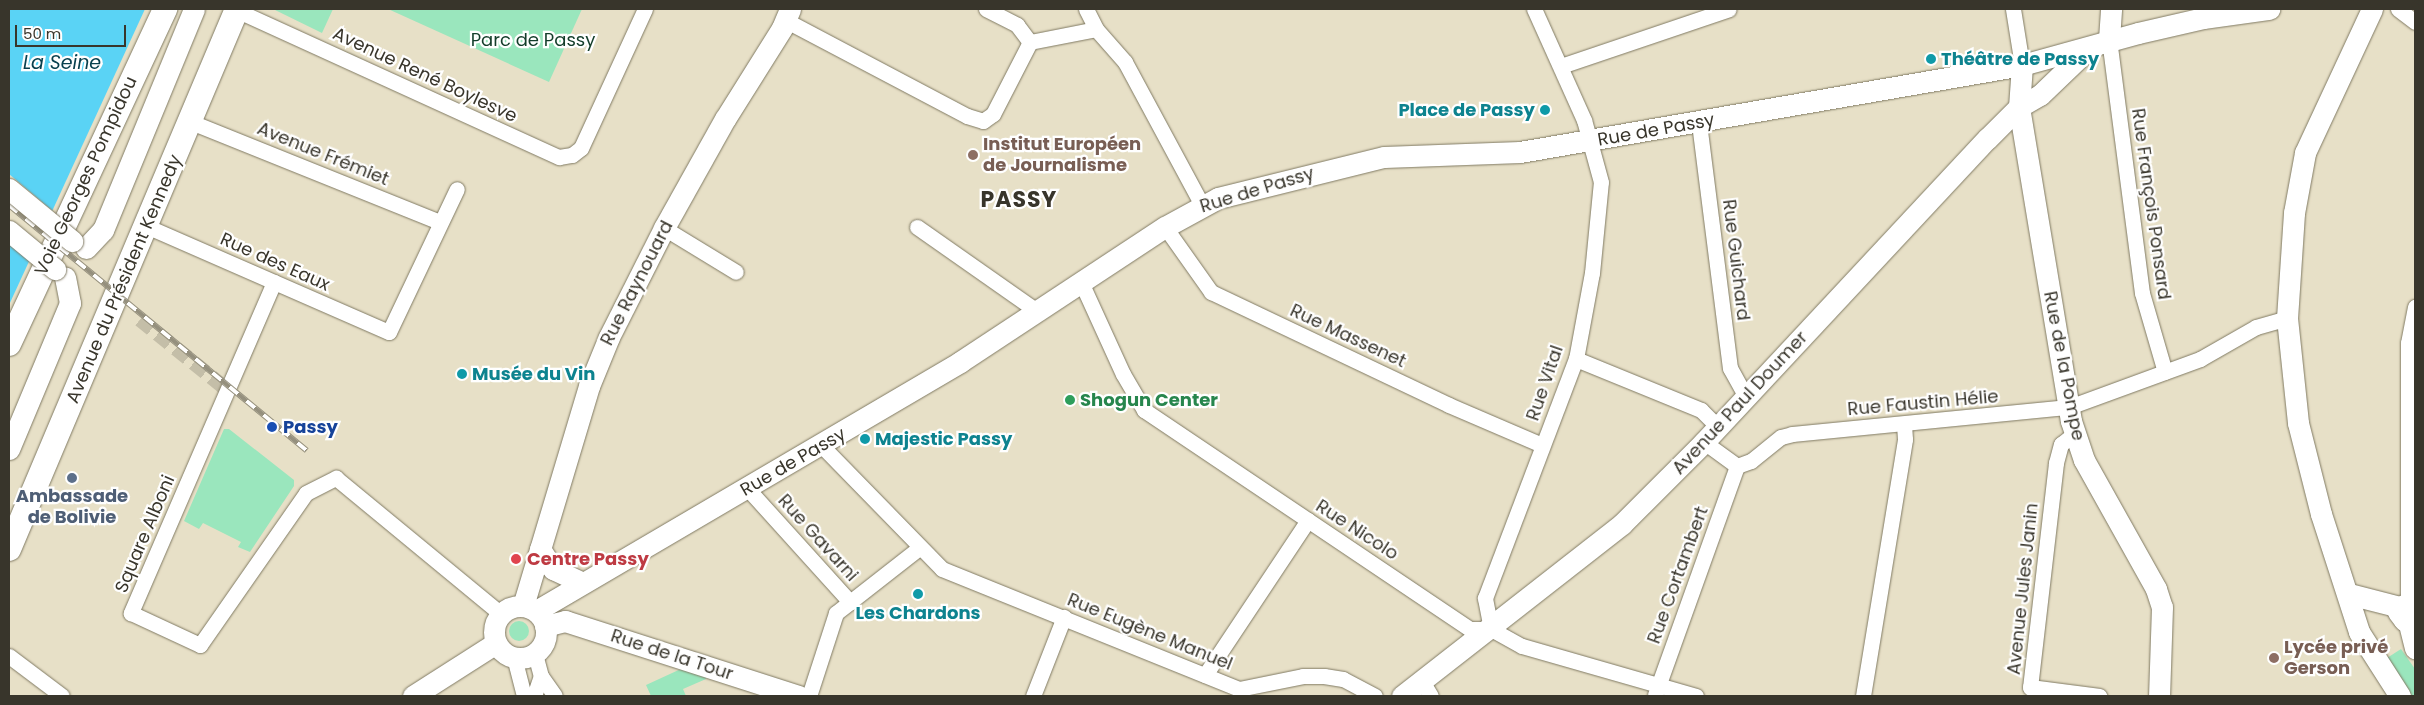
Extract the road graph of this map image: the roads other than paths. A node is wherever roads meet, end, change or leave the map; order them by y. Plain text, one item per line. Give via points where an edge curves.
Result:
1 (165, 9) edge
2 (211, 9) edge
3 (234, 9) edge
4 (645, 9) edge
5 (986, 9) edge
6 (1086, 9) edge
7 (1534, 9) edge
8 (1729, 9) edge
9 (2013, 9) edge
10 (2111, 9) edge
11 (2229, 9) edge
12 (2269, 9) edge
13 (2372, 9) edge
14 (2398, 9) edge
15 (788, 14) edge
16 (191, 17) edge
17 (2203, 18) junction
18 (2415, 22) edge
19 (1096, 29) junction
20 (1030, 42) junction
21 (2101, 42) junction
22 (2048, 58) junction
23 (2022, 65) junction
24 (1561, 66) junction
25 (2019, 108) junction
26 (191, 122) junction
27 (1699, 122) junction
28 (1591, 141) junction
29 (9, 189) edge
30 (457, 189) dead end
31 (1202, 204) junction
32 (440, 222) junction
33 (146, 226) junction
34 (916, 227) dead end
35 (1165, 227) junction
36 (664, 228) junction
37 (9, 231) edge
38 (79, 244) junction
39 (736, 272) dead end
40 (60, 273) junction
41 (274, 282) junction
42 (1081, 282) junction
43 (2415, 307) edge
44 (1037, 310) junction
45 (2287, 318) junction
46 (9, 344) edge
47 (1576, 359) junction
48 (2165, 372) junction
49 (1746, 397) junction
50 (2069, 407) junction
51 (1904, 424) junction
52 (2074, 434) junction
53 (1711, 435) junction
54 (821, 445) junction
55 (1542, 445) junction
56 (9, 449) edge
57 (2413, 459) edge
58 (1737, 466) junction
59 (747, 488) junction
60 (1308, 520) junction
61 (919, 548) junction
62 (9, 549) edge
63 (540, 549) junction
64 (583, 583) junction
65 (2349, 594) junction
66 (850, 602) junction
67 (2409, 611) edge
68 (500, 614) junction
69 (542, 616) junction
70 (1064, 617) junction
71 (1491, 629) junction
72 (496, 643) junction
73 (2415, 648) edge
74 (534, 654) junction
75 (9, 656) edge
76 (514, 657) junction
77 (1205, 675) junction
78 (541, 676) junction
79 (1427, 688) edge
80 (1656, 691) edge
81 (62, 696) edge
82 (413, 696) edge
83 (524, 696) edge
84 (534, 696) edge
85 (554, 696) edge
86 (800, 696) edge
87 (809, 696) edge
88 (1033, 696) edge
89 (1375, 696) edge
90 (1402, 696) edge
91 (1696, 696) edge
92 (1863, 696) edge
93 (2099, 696) edge
94 (2159, 696) edge
95 (2400, 696) edge

1 - 46 main road, Voie Georges Pompidou
2 - 16 street
3 - 4 street, Avenue René Boylesve via 559,157 572,155 581,148
3 - 26 main road, Avenue du Président Kennedy
5 - 20 street via 1017,25
6 - 19 street
7 - 24 street
8 - 24 street
9 - 23 street
10 - 21 street
11 - 17 street
12 - 17 street
13 - 45 street via 2305,153 2294,212
14 - 18 street
15 - 20 street via 968,116 983,121 993,114
15 - 36 street, Rue Raynouard
16 - 38 street via 103,230
17 - 21 street, Rue de Passy
19 - 20 street
19 - 31 street via 1125,62
21 - 22 street, Rue de Passy
21 - 25 street via 2040,95
21 - 48 street, Rue François Ponsard via 2142,292
22 - 23 street, Rue de Passy
22 - 25 street via 2029,79
23 - 25 street
23 - 27 street, Rue de Passy
24 - 28 street
25 - 49 street, Avenue Paul Doumer
25 - 50 street, Rue de la Pompe
26 - 32 street, Avenue Frémiet
26 - 33 main road, Avenue du Président Kennedy
27 - 28 street, Rue de Passy
27 - 49 street, Rue Guichard via 1730,368
28 - 31 street, Rue de Passy via 1520,152 1384,157 1322,170
28 - 47 street, Rue Vital via 1601,182 1592,273
29 - 38 street, bridge
30 - 32 street
31 - 35 street, Rue de Passy
32 - 41 street, Rue des Eaux via 389,332
33 - 41 street, Rue des Eaux
33 - 62 main road, Avenue du Président Kennedy
34 - 44 street
35 - 42 street, Rue de Passy
35 - 55 street, Rue Massenet via 1211,292 1449,405
36 - 39 street
36 - 63 street, Rue Raynouard via 608,337 589,386
37 - 40 street, bridge
38 - 40 street
40 - 56 street via 70,303
41 - 68 street, Square Alboni via 131,613 200,645 306,493 336,478
42 - 44 street, Rue de Passy
42 - 60 street, Rue Nicolo via 1123,374 1144,410
43 - 57 street via 2408,343
44 - 54 street, Rue de Passy via 960,362
45 - 48 street, Rue Faustin Hélie via 2256,327 2231,344
45 - 65 street via 2298,423 2321,514
47 - 53 street via 1701,410
47 - 55 street, Rue Vital
48 - 50 street, Rue Faustin Hélie
49 - 53 street, Avenue Paul Doumer
50 - 51 street, Rue Faustin Hélie
50 - 52 street, Rue de la Pompe
51 - 58 street, Rue Faustin Hélie via 1781,437 1751,461
51 - 92 street via 1905,439
52 - 93 street, Avenue Jules Janin via 2061,444 2056,462 2030,687
52 - 94 street, Rue de la Pompe via 2084,460 2159,598 2163,626
53 - 58 street
53 - 71 street, Avenue Paul Doumer via 1622,524
54 - 59 street, Rue de Passy
54 - 61 street, Rue Eugène Manuel
55 - 71 street, Rue Vital via 1485,598
57 - 67 street
58 - 80 street, Rue Cortambert
59 - 64 street, Rue de Passy
59 - 66 street, Rue Gavarni
60 - 71 street, Rue Nicolo via 1470,629
60 - 77 street
61 - 66 street
61 - 70 street, Rue Eugène Manuel via 942,569
63 - 64 street via 553,569
63 - 69 street, Rue Raynouard
64 - 69 street, Rue de Passy via 558,598
65 - 67 street
65 - 95 street via 2359,632
66 - 87 street, Rue Gavarni via 836,613
67 - 73 street
68 - 69 street via 510,608
68 - 72 street via 494,628
69 - 74 street via 544,640
69 - 86 street, Rue de la Tour
70 - 77 street, Rue Eugène Manuel
70 - 88 street
71 - 79 street, Avenue Paul Doumer
71 - 80 street, Rue Nicolo via 1522,646
72 - 76 street via 503,652
72 - 82 street
74 - 76 street
74 - 78 street
75 - 81 street
76 - 83 street
77 - 89 street, Rue Eugène Manuel via 1243,690 1303,676 1324,676 1343,679
78 - 84 street
78 - 85 street
79 - 90 street, Avenue Paul Doumer
80 - 91 street, Rue Nicolo

